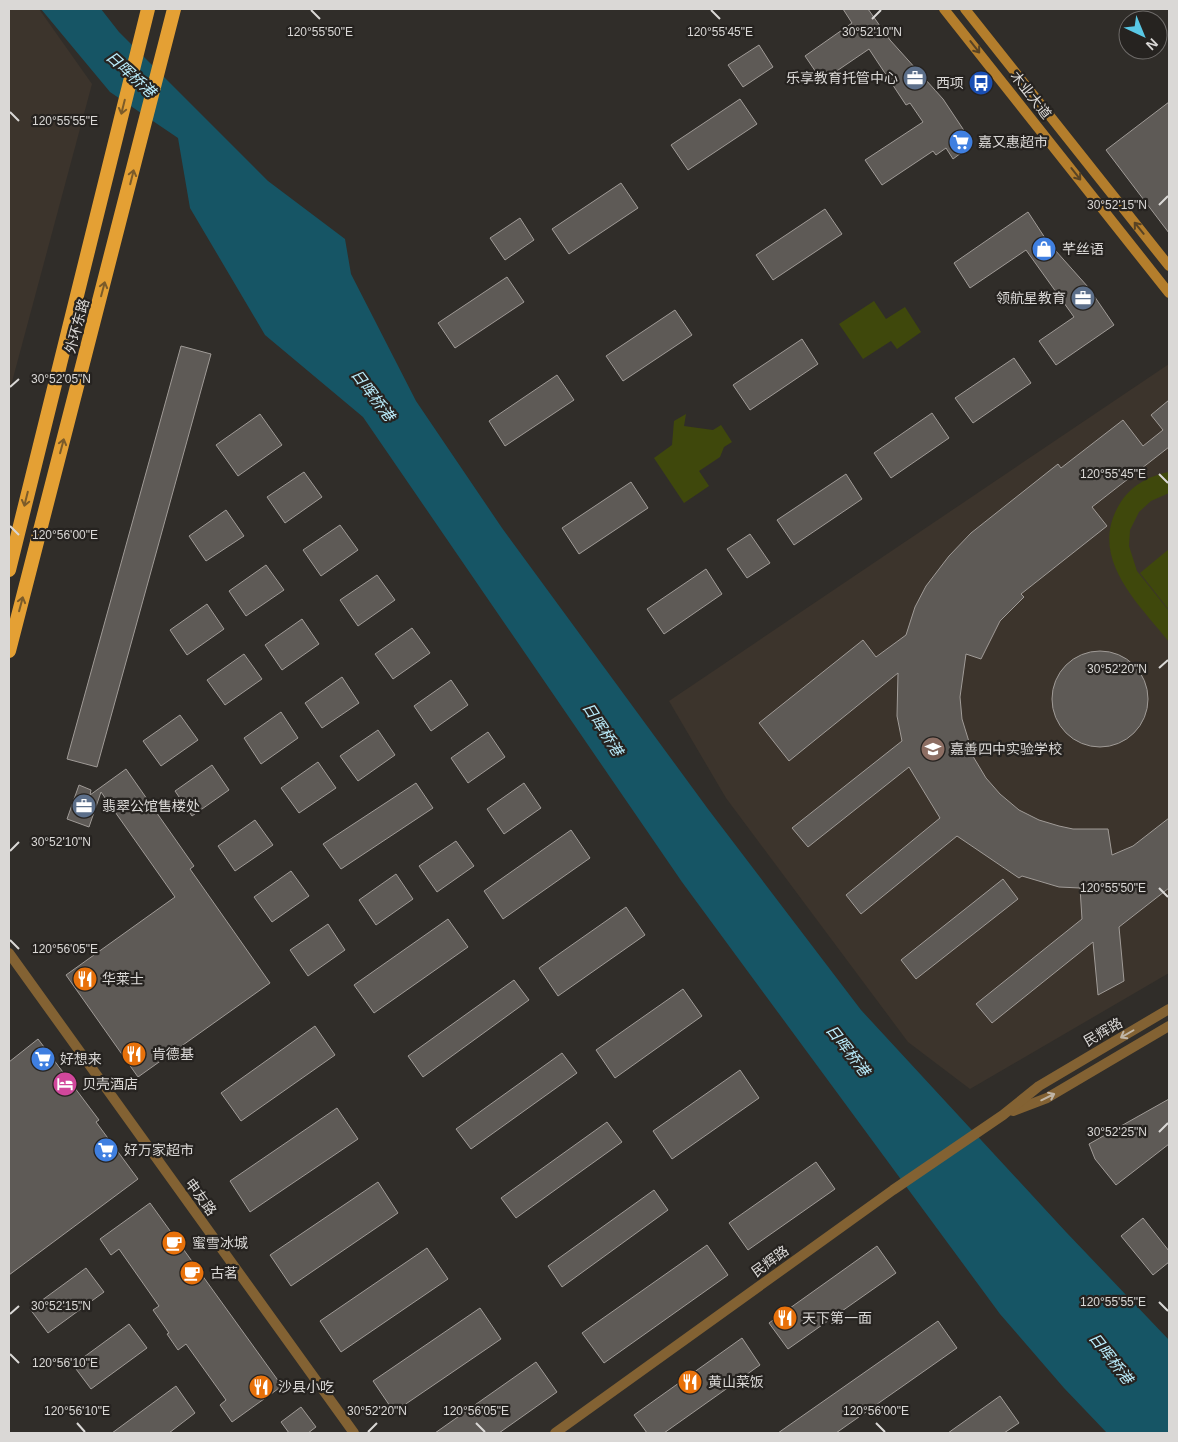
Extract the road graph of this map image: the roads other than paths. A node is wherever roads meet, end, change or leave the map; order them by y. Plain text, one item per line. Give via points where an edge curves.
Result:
1 (148, 9) edge
2 (174, 9) edge
3 (944, 9) edge
4 (964, 9) edge
5 (1169, 266) edge
6 (1169, 293) edge
7 (9, 570) edge
8 (9, 651) edge
9 (9, 953) edge
10 (1169, 1009) edge
11 (1169, 1026) edge
12 (1003, 1115) junction
13 (354, 1433) edge
14 (555, 1433) edge

1 -> 7 highway, 外环东路
8 -> 2 highway, 外环东路
3 -> 6 main road, 木业大道
5 -> 4 main road, 木业大道
9 - 13 street, 申友路
10 -> 12 street, 民辉路 via 1039,1086
12 -> 11 street, 民辉路 via 1048,1098
12 - 14 street, 民辉路 via 893,1190

